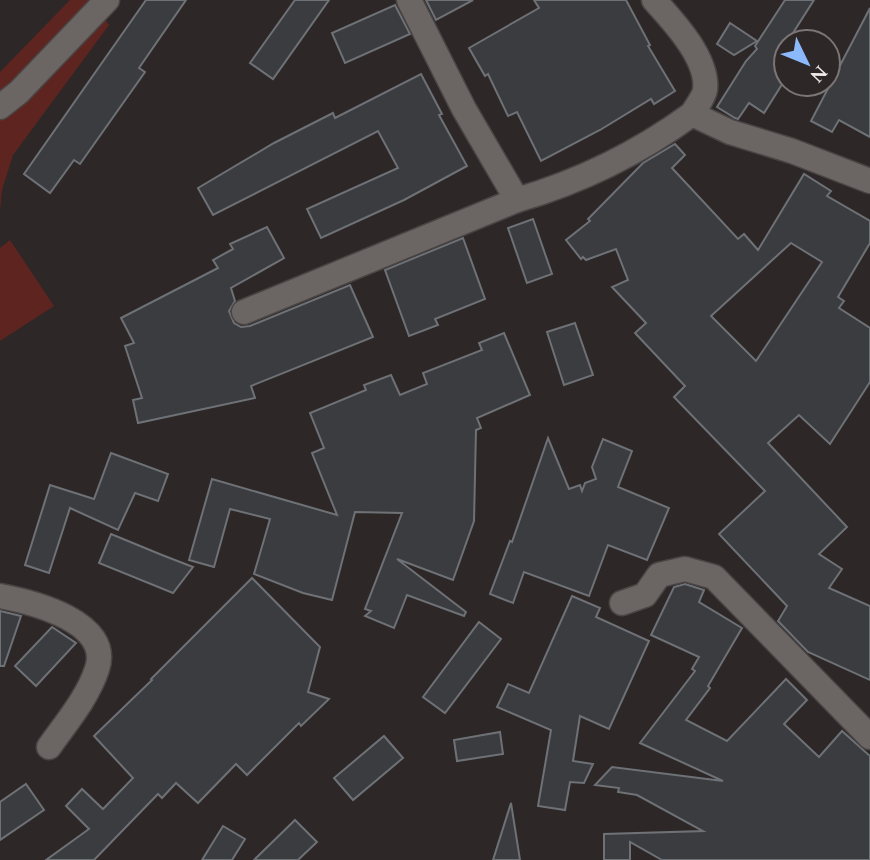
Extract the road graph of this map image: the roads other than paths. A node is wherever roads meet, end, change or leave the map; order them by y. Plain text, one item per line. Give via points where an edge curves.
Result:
1 (107, 0) edge
2 (409, 0) edge
3 (654, 0) edge
4 (0, 107) edge
5 (692, 114) junction
6 (870, 181) edge
7 (517, 200) junction
8 (244, 312) dead end
9 (0, 596) edge
10 (622, 603) dead end
11 (870, 737) edge
12 (49, 747) dead end

1 - 4 street
2 - 7 street
3 - 5 street via 700,60 705,90
5 - 6 street
5 - 7 street via 660,138 558,188
7 - 8 street
9 - 12 street via 64,616 96,641 99,666
10 - 11 street via 645,595 659,575 685,569 714,577

